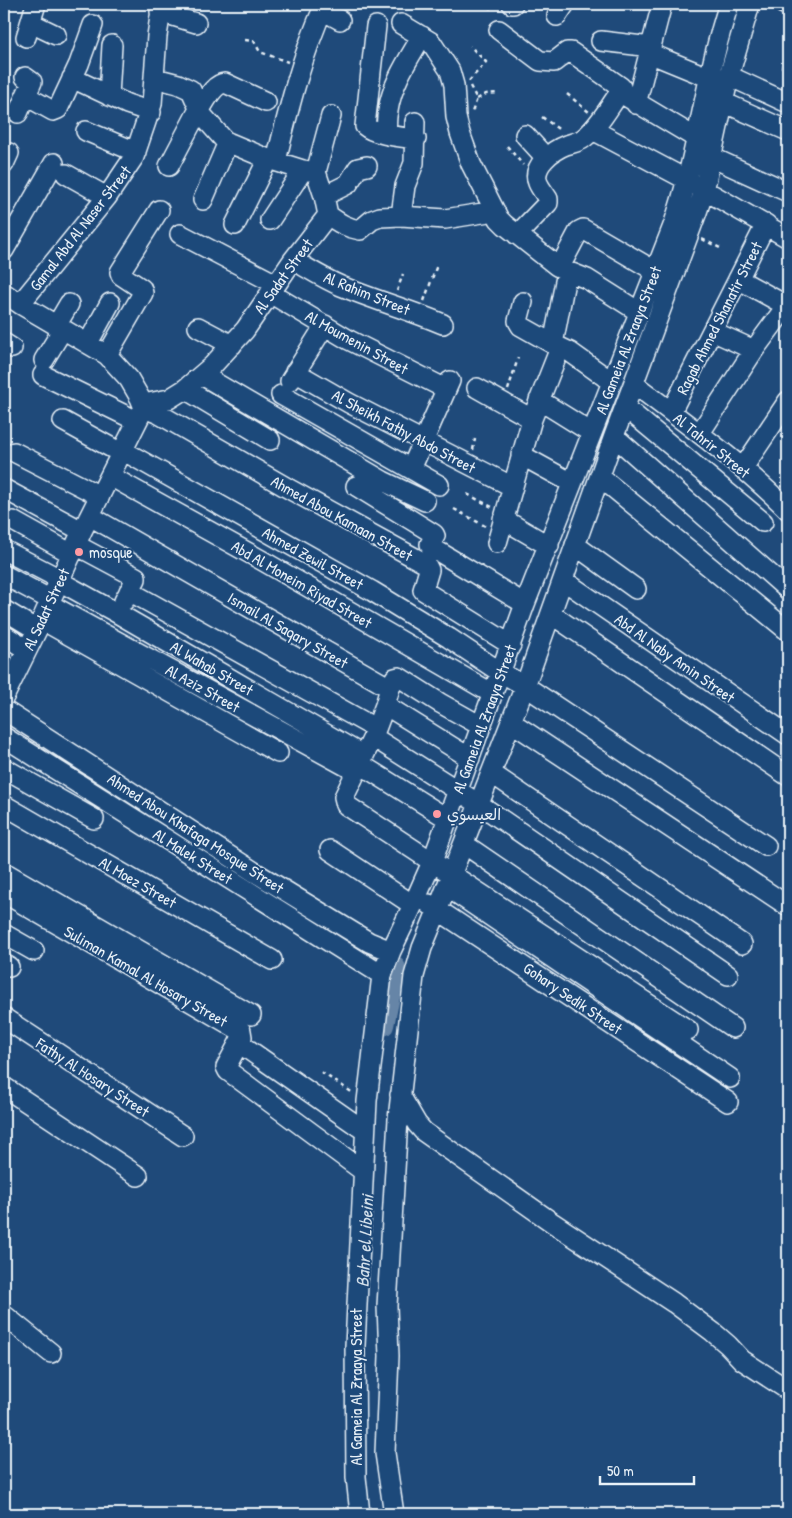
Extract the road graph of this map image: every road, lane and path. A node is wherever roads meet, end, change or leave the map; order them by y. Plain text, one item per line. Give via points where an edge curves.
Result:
1 (36, 4) edge
2 (494, 4) edge
3 (729, 4) edge
4 (750, 4) edge
5 (784, 4) edge
6 (659, 5) edge
7 (788, 6) edge
8 (323, 7) edge
9 (161, 8) edge
10 (489, 9) dead end
11 (340, 20) dead end
12 (196, 23) dead end
13 (401, 24) dead end
14 (93, 25) dead end
15 (376, 26) dead end
16 (498, 30) dead end
17 (56, 35) dead end
18 (245, 40) dead end
19 (436, 41) junction
20 (602, 41) dead end
21 (112, 45) dead end
22 (470, 46) dead end
23 (788, 48) edge
24 (650, 50) junction
25 (301, 67) junction
26 (782, 68) dead end
27 (25, 77) dead end
28 (719, 77) junction
29 (72, 78) junction
30 (154, 78) junction
31 (498, 93) dead end
32 (566, 94) dead end
33 (26, 96) junction
34 (109, 96) junction
35 (630, 99) junction
36 (477, 100) junction
37 (266, 102) dead end
38 (723, 102) junction
39 (788, 104) edge
40 (199, 110) junction
41 (151, 112) junction
42 (18, 113) dead end
43 (331, 116) dead end
44 (542, 117) dead end
45 (458, 124) junction
46 (596, 125) junction
47 (788, 130) edge
48 (86, 131) dead end
49 (386, 134) junction
50 (525, 135) dead end
51 (696, 138) junction
52 (228, 142) junction
53 (575, 143) junction
54 (136, 152) junction
55 (711, 157) junction
56 (546, 158) junction
57 (272, 160) junction
58 (169, 166) dead end
59 (367, 166) dead end
60 (309, 171) junction
61 (687, 180) junction
62 (704, 190) junction
63 (788, 192) edge
64 (324, 196) junction
65 (107, 197) junction
66 (203, 200) dead end
67 (159, 210) dead end
68 (495, 211) junction
69 (328, 215) junction
70 (401, 216) junction
71 (270, 220) dead end
72 (766, 224) junction
73 (235, 225) dead end
74 (690, 233) junction
75 (180, 234) dead end
76 (517, 235) junction
77 (788, 238) edge
78 (722, 249) dead end
79 (4, 250) edge
80 (293, 260) junction
81 (437, 265) dead end
82 (562, 268) junction
83 (655, 271) junction
84 (738, 279) junction
85 (273, 289) junction
86 (4, 293) edge
87 (523, 302) dead end
88 (110, 303) dead end
89 (20, 304) junction
90 (69, 304) dead end
91 (787, 305) edge
92 (639, 312) junction
93 (420, 314) junction
94 (443, 324) dead end
95 (325, 325) junction
96 (59, 327) junction
97 (198, 327) dead end
98 (712, 331) junction
99 (88, 343) junction
100 (232, 345) junction
101 (557, 346) junction
102 (754, 350) junction
103 (107, 355) junction
104 (518, 358) dead end
105 (296, 372) junction
106 (202, 375) junction
107 (612, 382) junction
108 (634, 384) junction
109 (477, 388) dead end
110 (185, 389) junction
111 (281, 396) junction
112 (539, 400) junction
113 (788, 401) edge
114 (504, 403) junction
115 (626, 408) junction
116 (141, 412) junction
117 (672, 412) junction
118 (270, 414) junction
119 (532, 419) junction
120 (63, 421) dead end
121 (592, 433) junction
122 (700, 433) junction
123 (614, 436) junction
124 (270, 440) dead end
125 (423, 441) junction
126 (121, 451) junction
127 (14, 452) dead end
128 (521, 455) junction
129 (743, 468) junction
130 (411, 469) junction
131 (110, 476) junction
132 (600, 477) junction
133 (572, 483) junction
134 (439, 485) dead end
135 (356, 486) dead end
136 (512, 488) junction
137 (4, 489) edge
138 (467, 494) dead end
139 (100, 496) junction
140 (425, 501) dead end
141 (785, 501) edge
142 (454, 509) dead end
143 (13, 521) dead end
144 (762, 522) dead end
145 (501, 527) junction
146 (80, 537) junction
147 (576, 545) junction
148 (549, 546) junction
149 (4, 550) edge
150 (4, 575) edge
151 (60, 580) junction
152 (563, 580) junction
153 (636, 589) dead end
154 (788, 590) edge
155 (129, 591) junction
156 (525, 604) junction
157 (4, 610) edge
158 (117, 613) junction
159 (45, 614) junction
160 (551, 614) junction
161 (788, 631) edge
162 (4, 635) edge
163 (511, 645) junction
164 (27, 650) junction
165 (500, 672) junction
166 (525, 686) junction
167 (493, 694) junction
168 (387, 696) junction
169 (4, 697) edge
170 (4, 710) edge
171 (511, 722) junction
172 (481, 726) junction
173 (374, 732) junction
174 (788, 735) edge
175 (4, 737) edge
176 (278, 753) dead end
177 (470, 758) junction
178 (360, 764) junction
179 (4, 768) edge
180 (491, 773) junction
181 (788, 776) edge
182 (458, 790) junction
183 (479, 804) junction
184 (4, 805) edge
185 (448, 818) junction
186 (94, 819) dead end
187 (464, 844) junction
188 (766, 846) dead end
189 (330, 850) dead end
190 (432, 862) junction
191 (4, 872) edge
192 (449, 881) junction
193 (4, 893) edge
194 (415, 901) junction
195 (788, 906) edge
196 (438, 909) junction
197 (4, 934) edge
198 (394, 944) junction
199 (742, 944) dead end
200 (422, 948) junction
201 (34, 951) dead end
202 (272, 960) dead end
203 (382, 975) junction
204 (728, 975) dead end
205 (251, 1015) dead end
206 (4, 1018) edge
207 (733, 1028) dead end
208 (688, 1030) dead end
209 (238, 1043) junction
210 (321, 1072) dead end
211 (730, 1078) dead end
212 (4, 1087) edge
213 (400, 1095) junction
214 (366, 1101) junction
215 (728, 1102) dead end
216 (365, 1131) junction
217 (183, 1136) dead end
218 (363, 1171) junction
219 (138, 1176) dead end
220 (4, 1315) edge
221 (51, 1353) dead end
222 (788, 1390) edge
223 (360, 1514) edge
224 (394, 1514) edge

1 - 17 street via 29,30
2 - 10 path
3 - 28 street, Al Gameia Al Zraaya Street
4 - 28 street, Al Gameia Al Zraaya Street
5 - 7 street
6 - 24 street
8 - 11 street
8 - 25 street
9 - 12 street
9 - 30 street, Gamal Abd Al Naser Street
13 - 19 street
14 - 29 street
15 - 49 street via 364,124 368,129
16 - 35 street via 540,61 554,62 571,52 621,87
18 - 25 path via 254,41 260,52
19 - 45 street via 453,78
19 - 49 street via 400,73 392,93
20 - 24 street
21 - 34 street
22 - 36 path via 486,62 468,81
23 - 26 path
24 - 28 street
24 - 35 street
25 - 57 street
27 - 33 street via 32,82
28 - 38 street, Al Gameia Al Zraaya Street
28 - 39 street
28 - 51 street, Al Gameia Al Zraaya Street
29 - 33 street via 55,111
29 - 34 street
30 - 40 street via 187,87
30 - 41 street, Gamal Abd Al Naser Street
31 - 36 path via 486,94
32 - 46 path
33 - 42 street
34 - 41 street
35 - 46 street via 618,95
35 - 51 street
36 - 45 path via 470,114
37 - 40 street via 222,83
38 - 47 street
38 - 55 street, Al Gameia Al Zraaya Street
40 - 52 street
40 - 58 street
41 - 54 street, Gamal Abd Al Naser Street
43 - 60 street
44 - 53 path
45 - 68 street via 471,164
46 - 53 street via 583,140
46 - 61 street
48 - 54 street
49 - 70 street via 415,131 414,163 405,186
50 - 56 street
51 - 61 street, Al Gameia Al Zraaya Street
52 - 57 street
52 - 66 street
53 - 56 street
54 - 65 street, Gamal Abd Al Naser Street
55 - 62 street, Al Gameia Al Zraaya Street
55 - 63 street
56 - 76 street via 537,181 554,193 548,204
57 - 60 street
57 - 73 street
59 - 64 street via 358,168 348,184
60 - 64 street
60 - 71 street
61 - 62 street
61 - 83 street, Al Gameia Al Zraaya Street
62 - 72 street
62 - 74 street, Al Gameia Al Zraaya Street
64 - 69 street
65 - 79 street via 59,168
65 - 89 street, Gamal Abd Al Naser Street
67 - 103 street via 120,272 143,293
68 - 70 street via 445,219
68 - 76 street via 504,225
69 - 70 street via 345,226 360,230 380,217
69 - 80 street, Al Sadat Street
72 - 77 street
72 - 84 street, Ragab Ahmed Shanatir Street
74 - 78 path
74 - 108 street, Al Gameia Al Zraaya Street
75 - 85 street, Al Moumenin Street
76 - 82 street
80 - 85 street, Al Sadat Street
80 - 93 street, Al Rahim Street via 340,285
81 - 93 path
82 - 83 street via 579,231 583,229
82 - 92 street
82 - 101 street
83 - 92 street, Al Gameia Al Zraaya Street
84 - 91 street
84 - 98 street, Ragab Ahmed Shanatir Street
85 - 95 street, Al Moumenin Street
85 - 100 street, Al Sadat Street
86 - 89 street
87 - 101 street via 519,324
88 - 99 street
89 - 96 street
90 - 96 street
91 - 102 street
92 - 107 street, Al Gameia Al Zraaya Street
93 - 94 street, Al Rahim Street
95 - 105 street
95 - 125 street, Al Moumenin Street via 373,353 448,385
96 - 99 street
96 - 116 street via 43,367
97 - 100 street
98 - 102 street
98 - 117 street, Ragab Ahmed Shanatir Street
99 - 103 street
100 - 106 street, Al Sadat Street
101 - 107 street
101 - 112 street
102 - 122 street
103 - 116 street via 129,379
104 - 114 path
105 - 111 street
105 - 125 street, Al Sheikh Fathy Abdo Street
106 - 110 street, Al Sadat Street
106 - 118 street
107 - 121 street, Al Gameia Al Zraaya Street
108 - 115 street, Al Gameia Al Zraaya Street
108 - 117 street, Al Tahrir Street
109 - 114 street
110 - 116 street, Al Sadat Street
110 - 124 street
111 - 118 street
111 - 130 street
112 - 119 street
112 - 121 street
113 - 129 street
114 - 119 street
115 - 123 street, Al Gameia Al Zraaya Street
115 - 144 street
116 - 126 street, Al Sadat Street
116 - 163 street, Ahmed Abou Kamaan Street via 159,414 426,564 429,570 424,591
117 - 122 street, Al Tahrir Street
118 - 140 street via 384,481
119 - 128 street
120 - 126 street, Ahmed Zewil Street
121 - 133 street, Al Gameia Al Zraaya Street
122 - 129 street, Al Tahrir Street
123 - 132 street, Al Gameia Al Zraaya Street
123 - 154 street
125 - 130 street
125 - 136 street, Al Sheikh Fathy Abdo Street
126 - 131 street, Al Sadat Street
126 - 165 street, Ahmed Zewil Street via 372,591
127 - 139 street
128 - 133 street
128 - 136 street
129 - 141 street, Al Tahrir Street
130 - 134 street
131 - 139 street, Al Sadat Street
131 - 167 street, Abd Al Moneim Riyad Street
132 - 147 street, Al Gameia Al Zraaya Street
132 - 161 street
133 - 148 street, Al Gameia Al Zraaya Street
135 - 156 street via 434,534 431,546
136 - 145 street
137 - 146 street
138 - 145 path
139 - 146 street, Al Sadat Street
142 - 145 path
143 - 146 street
145 - 148 street
146 - 151 street, Al Sadat Street
146 - 155 street via 136,577
146 - 168 street, Ismail Al Saqary Street
147 - 152 street, Al Gameia Al Zraaya Street
147 - 153 street
148 - 156 street, Al Gameia Al Zraaya Street
149 - 151 street, Al Wahab Street
150 - 159 street
151 - 158 street, Al Wahab Street
151 - 159 street, Al Sadat Street
152 - 160 street, Al Gameia Al Zraaya Street
152 - 174 street, Abd Al Naby Amin Street
155 - 158 street
155 - 173 street
156 - 163 street, Al Gameia Al Zraaya Street
157 - 159 street
158 - 178 street, Al Wahab Street
159 - 164 street, Al Sadat Street
159 - 176 street
159 - 178 street, Al Aziz Street
160 - 166 street, Al Gameia Al Zraaya Street
160 - 181 street
162 - 164 street
163 - 165 street, Al Gameia Al Zraaya Street
164 - 169 street, Al Sadat Street
165 - 166 street, Ahmed Zewil Street
165 - 167 street, Al Gameia Al Zraaya Street
166 - 171 street, Al Gameia Al Zraaya Street
166 - 188 street, Ahmed Zewil Street
167 - 172 street, Al Gameia Al Zraaya Street
168 - 172 street via 394,678 399,677
168 - 173 street
168 - 177 street, Ismail Al Saqary Street
170 - 198 street, Ahmed Abou Khafaga Mosque Street via 256,873 370,942 380,947
171 - 180 street, Al Gameia Al Zraaya Street
171 - 195 street
172 - 177 street, Al Gameia Al Zraaya Street
173 - 178 street
173 - 182 street
175 - 203 street, Al Malek Street
177 - 182 street, Al Gameia Al Zraaya Street
178 - 185 street, Al Aziz Street
178 - 190 street via 344,797 346,805
179 - 186 street
180 - 183 street, Al Gameia Al Zraaya Street
180 - 199 street
182 - 183 street
182 - 185 street, Al Gameia Al Zraaya Street
183 - 187 street, Al Gameia Al Zraaya Street
183 - 204 street
184 - 202 street, Al Moez Street
185 - 190 street, Al Gameia Al Zraaya Street
187 - 192 street, Al Gameia Al Zraaya Street
187 - 207 street
189 - 194 street, Gohary Sedik Street
190 - 192 street
190 - 194 street, Al Gameia Al Zraaya Street
191 - 205 street
192 - 196 street, Al Gameia Al Zraaya Street
192 - 208 street
192 - 211 street
193 - 209 street, Suliman Kamal Al Hosary Street via 242,1031
194 - 196 street, Gohary Sedik Street
194 - 198 street, Al Gameia Al Zraaya Street
196 - 200 street, Al Gameia Al Zraaya Street
196 - 215 street, Gohary Sedik Street
197 - 201 street
198 - 200 street, Ahmed Abou Khafaga Mosque Street
198 - 203 street, Al Gameia Al Zraaya Street
200 - 213 street, Al Gameia Al Zraaya Street via 414,976
203 - 214 street, Al Gameia Al Zraaya Street
206 - 217 street, Fathy Al Hosary Street
209 - 216 street
209 - 218 street, Suliman Kamal Al Hosary Street via 226,1069
210 - 214 path
212 - 219 street
213 - 222 street via 424,1132 674,1303 713,1332 742,1360
213 - 224 street, Al Gameia Al Zraaya Street via 387,1306 389,1356 384,1439
214 - 216 street, Al Gameia Al Zraaya Street
216 - 218 street, Al Gameia Al Zraaya Street
218 - 223 street, Al Gameia Al Zraaya Street via 355,1346 355,1463
220 - 221 street

